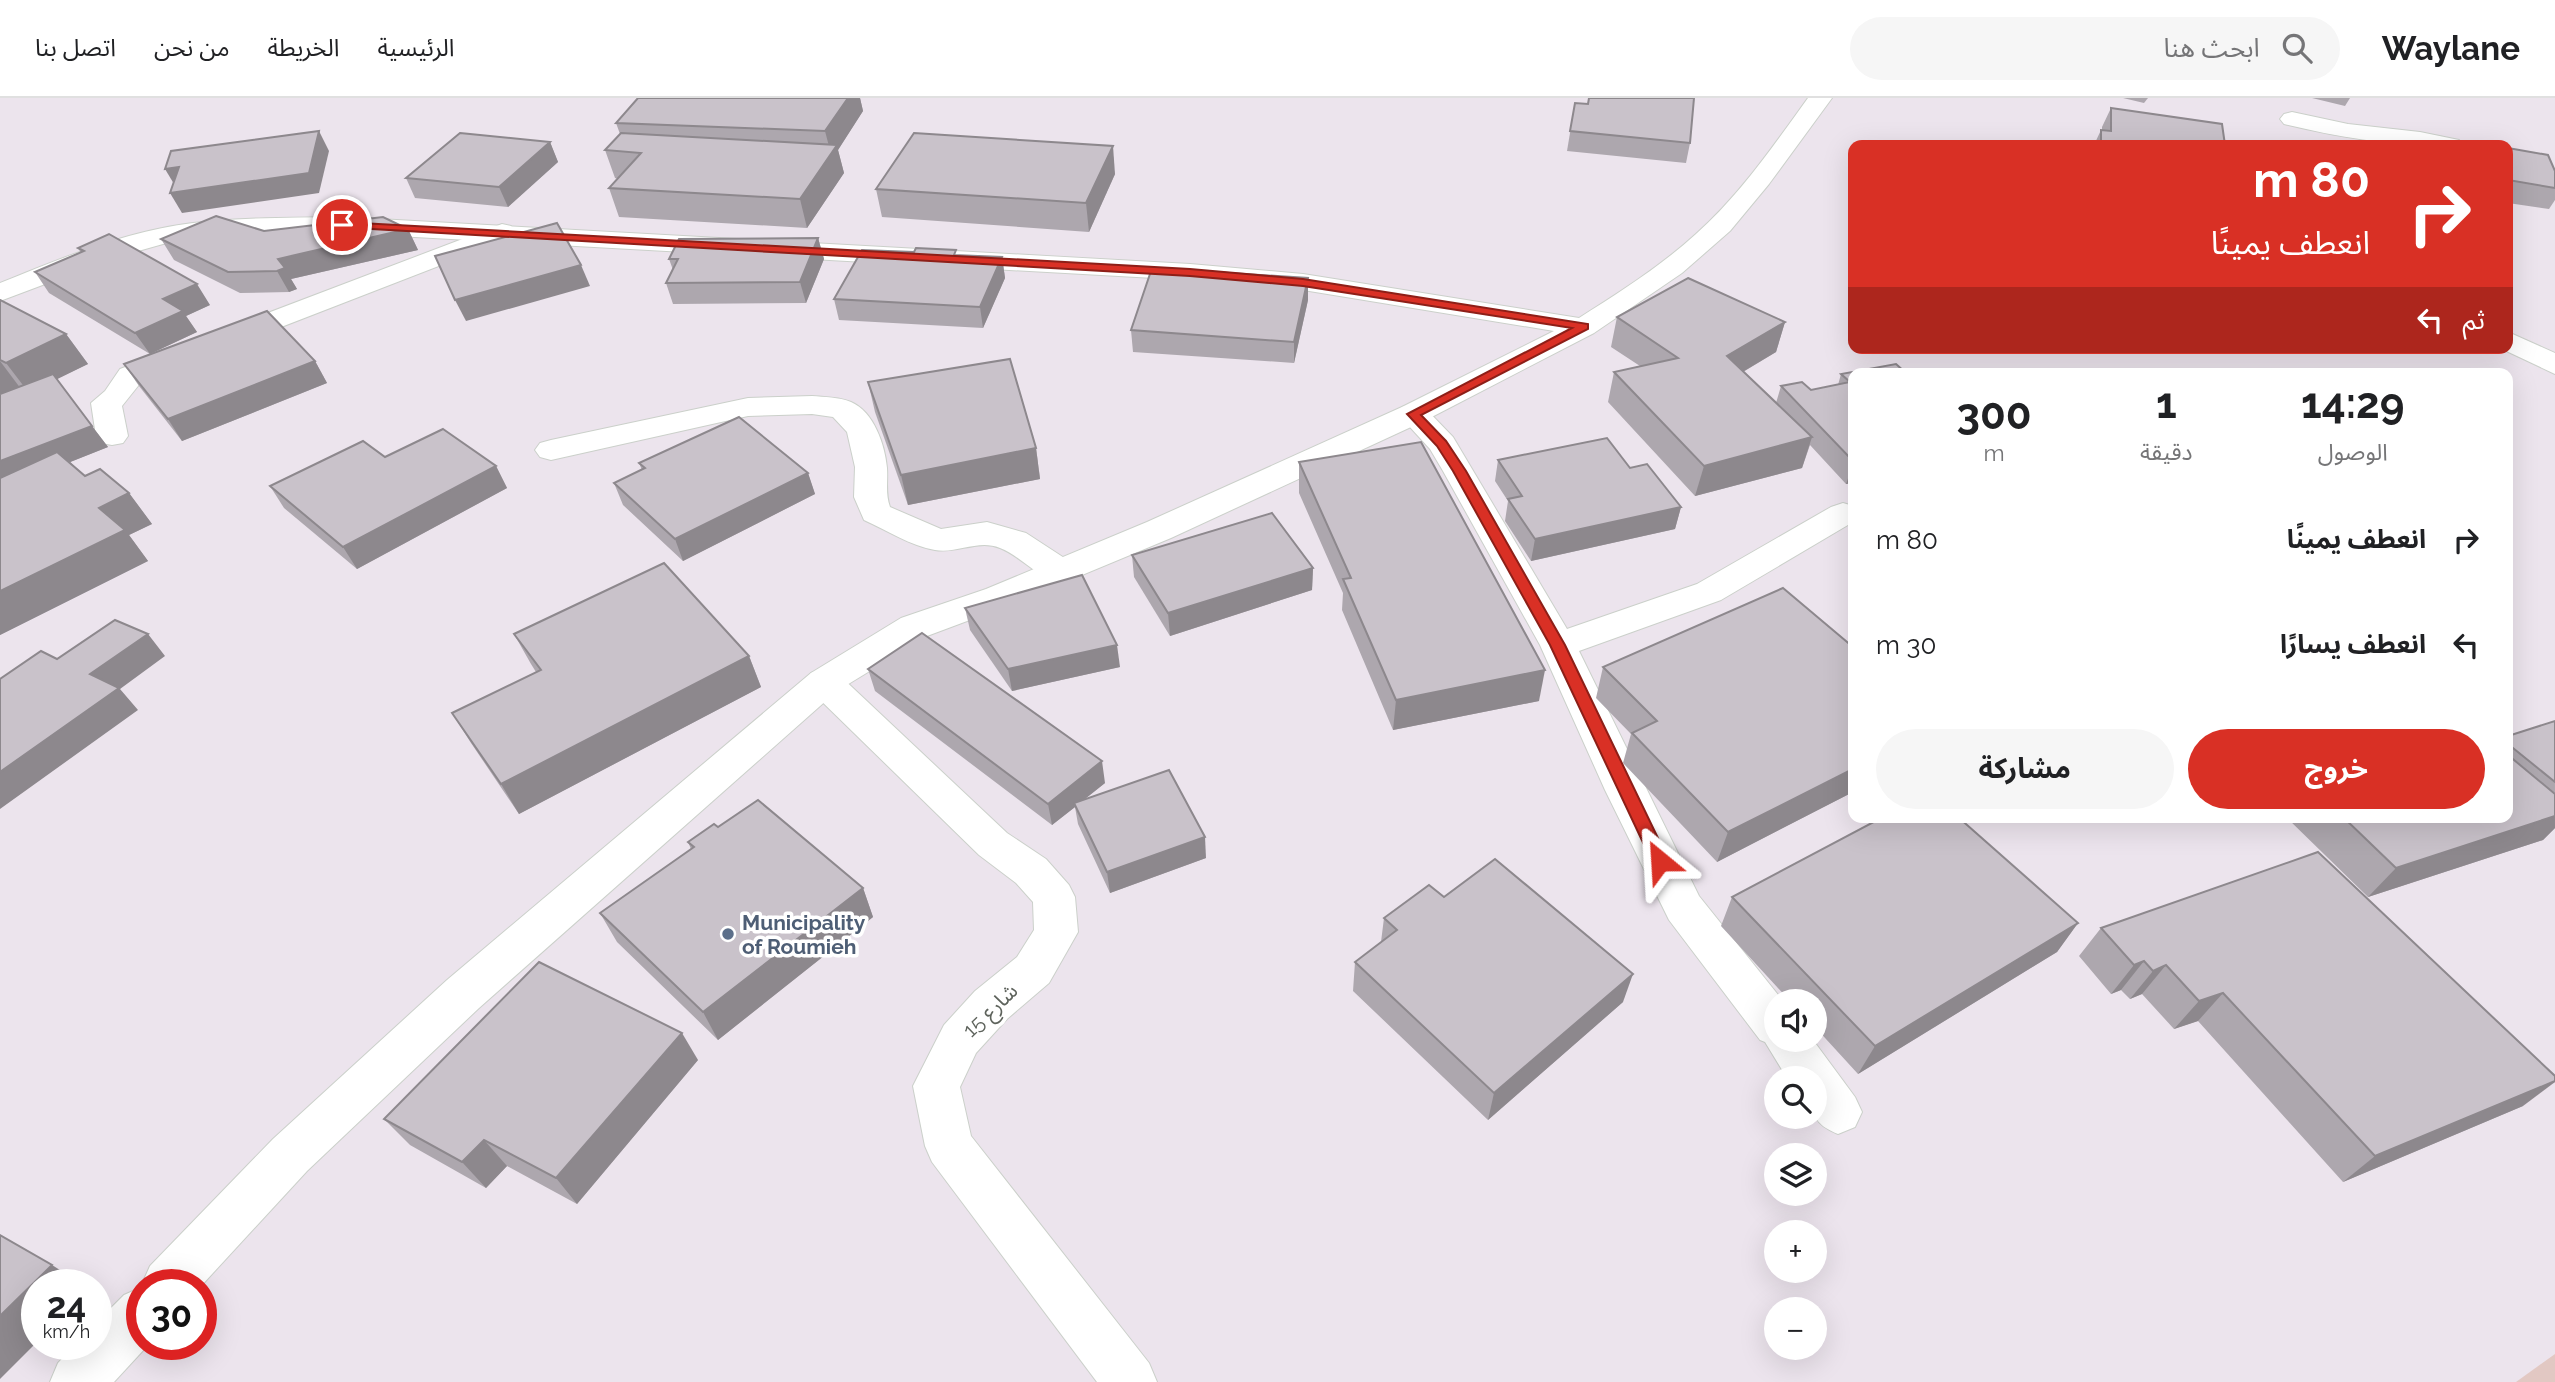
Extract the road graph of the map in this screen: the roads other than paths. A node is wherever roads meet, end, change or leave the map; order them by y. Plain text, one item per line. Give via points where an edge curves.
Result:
1 (1820, 98) edge
2 (2288, 109) edge
3 (2301, 140) edge
4 (2425, 140) edge
5 (502, 232) junction
6 (0, 293) edge
7 (1584, 327) junction
8 (2513, 344) edge
9 (2555, 365) edge
10 (1413, 414) junction
11 (112, 436) dead end
12 (551, 450) dead end
13 (1843, 514) dead end
14 (1060, 571) junction
15 (1558, 645) junction
16 (824, 682) junction
17 (1764, 1011) edge
18 (182, 1269) edge
19 (126, 1330) edge
20 (77, 1382) edge
21 (1130, 1382) edge

1 - 7 street via 1721,225 1656,281
2 - 3 street
2 - 4 street via 2348,131
5 - 6 street via 342,225 217,228 151,239 73,263
5 - 7 street via 1303,282
5 - 11 street via 131,375 106,403
7 - 10 street
8 - 9 street
10 - 14 street
10 - 15 street via 1442,444 1459,471
12 - 14 street via 748,407 842,409 862,429 876,513 938,540 987,533 1014,541
13 - 15 street via 1709,592
14 - 16 street via 914,627
15 - 17 street via 1684,908
16 - 18 street via 463,994 290,1155
16 - 21 street, شارع 15 via 1054,897 1056,932 1033,970 960,1039 936,1086 949,1146
19 - 20 street

